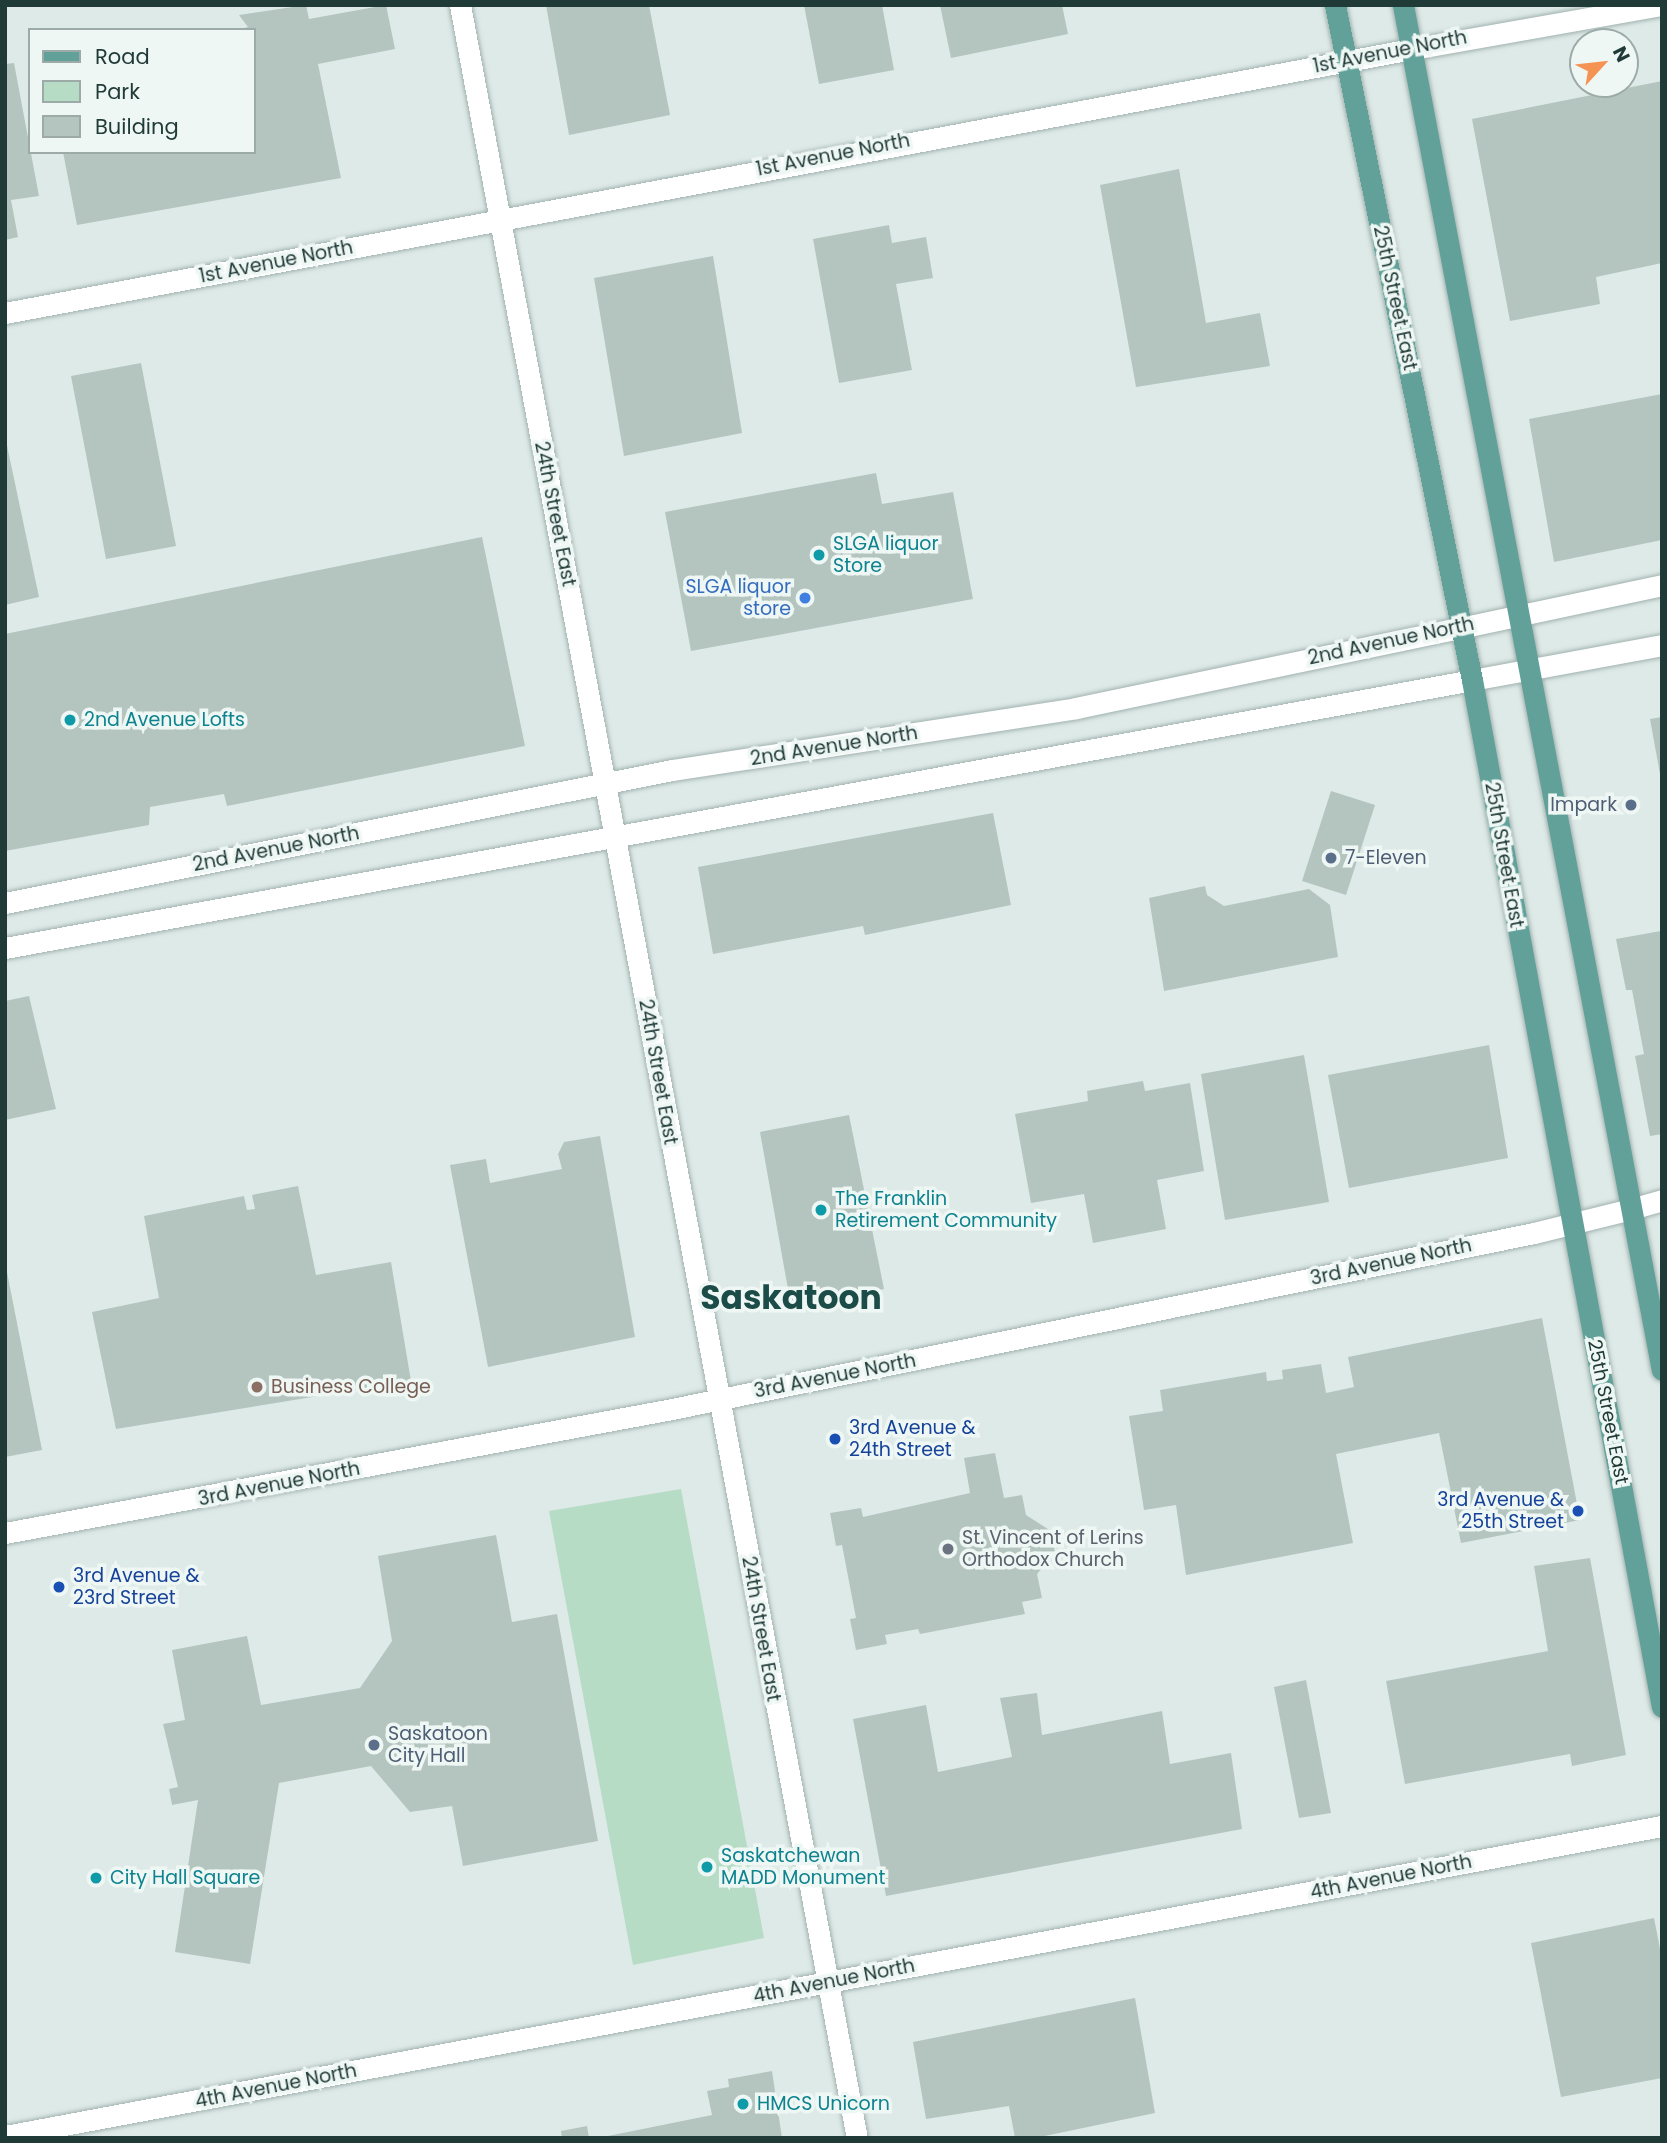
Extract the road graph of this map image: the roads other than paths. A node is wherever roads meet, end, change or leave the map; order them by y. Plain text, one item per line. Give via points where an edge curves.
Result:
1 (460, 5) edge
2 (1335, 5) edge
3 (1403, 5) edge
4 (1661, 5) edge
5 (1412, 48) junction
6 (1347, 60) junction
7 (500, 219) junction
8 (5, 313) edge
9 (1662, 585) edge
10 (1518, 613) junction
11 (1460, 628) junction
12 (1662, 645) edge
13 (1529, 670) junction
14 (1472, 680) junction
15 (604, 783) junction
16 (614, 835) junction
17 (5, 903) edge
18 (5, 948) edge
19 (1662, 1200) edge
20 (1631, 1209) junction
21 (1575, 1224) junction
22 (1662, 1370) edge
23 (717, 1399) junction
24 (5, 1533) edge
25 (1662, 1707) edge
26 (1662, 1826) edge
27 (829, 1982) junction
28 (5, 2136) edge
29 (857, 2138) edge

1 - 7 street, 24th Street East
2 - 6 main road, 25th Street East
3 - 5 main road
4 - 5 street, 1st Avenue North
5 - 6 street, 1st Avenue North
5 - 10 main road
6 - 7 street, 1st Avenue North
6 - 11 main road, 25th Street East
7 - 8 street, 1st Avenue North
7 - 15 street, 24th Street East
9 - 10 street, 2nd Avenue North
10 - 11 street, 2nd Avenue North
10 - 13 main road
11 - 14 main road, 25th Street East
11 - 15 street, 2nd Avenue North via 1076,708
12 - 13 street
13 - 14 street
13 - 20 main road
14 - 16 street
14 - 21 main road, 25th Street East
15 - 16 street, 24th Street East
15 - 17 street, 2nd Avenue North
16 - 18 street
16 - 23 street, 24th Street East
19 - 20 street, 3rd Avenue North
20 - 21 street, 3rd Avenue North
20 - 22 main road
21 - 23 street, 3rd Avenue North
21 - 25 main road, 25th Street East
23 - 24 street, 3rd Avenue North
23 - 27 street, 24th Street East
26 - 27 street, 4th Avenue North
27 - 28 street, 4th Avenue North
27 - 29 street, 24th Street East

